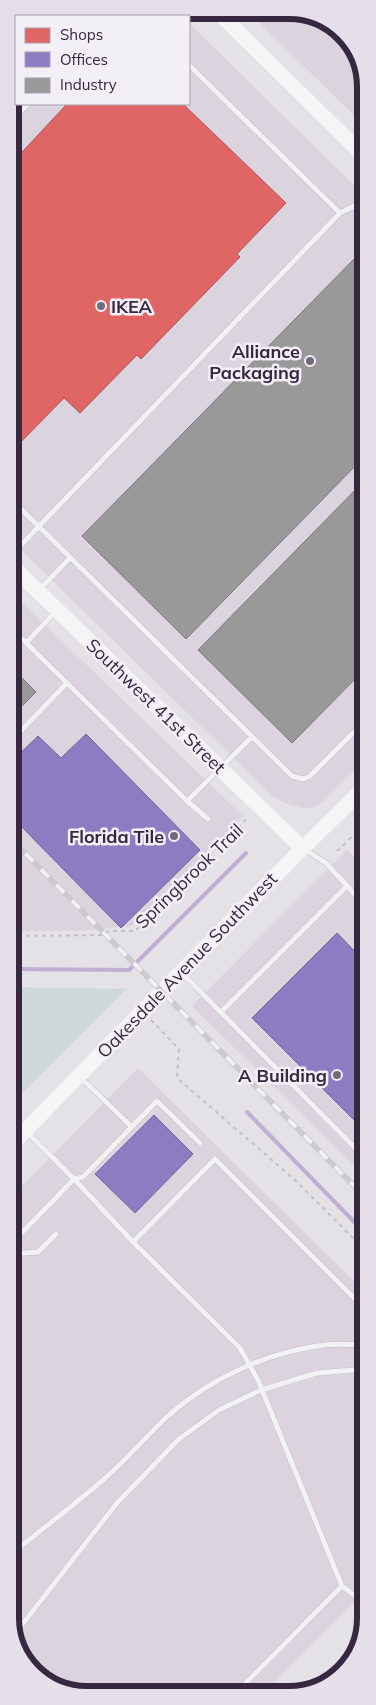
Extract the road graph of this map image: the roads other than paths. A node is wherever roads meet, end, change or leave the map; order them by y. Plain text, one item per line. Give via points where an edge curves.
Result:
1 (224, 19) edge
2 (190, 66) edge
3 (357, 149) edge
4 (357, 203) edge
5 (354, 206) junction
6 (357, 209) edge
7 (340, 213) junction
8 (19, 507) edge
9 (39, 527) junction
10 (19, 547) edge
11 (70, 558) junction
12 (19, 573) edge
13 (38, 591) junction
14 (57, 610) junction
15 (19, 635) edge
16 (26, 642) junction
17 (67, 683) junction
18 (357, 729) edge
19 (19, 733) edge
20 (252, 737) junction
21 (221, 769) junction
22 (357, 795) edge
23 (187, 801) junction
24 (208, 819) dead end
25 (302, 848) junction
26 (348, 886) junction
27 (357, 896) edge
28 (181, 972) junction
29 (221, 1012) junction
30 (79, 1076) junction
31 (132, 1127) junction
32 (25, 1131) junction
33 (19, 1137) edge
34 (200, 1142) dead end
35 (357, 1150) edge
36 (74, 1179) junction
37 (56, 1234) dead end
38 (19, 1235) edge
39 (133, 1242) junction
40 (19, 1253) edge
41 (357, 1301) edge
42 (357, 1345) edge
43 (250, 1365) junction
44 (357, 1370) edge
45 (261, 1390) junction
46 (19, 1548) edge
47 (342, 1586) junction
48 (357, 1593) edge
49 (19, 1628) edge
50 (243, 1686) edge

1 - 3 main road
2 - 7 lane
4 - 5 lane
5 - 6 lane
5 - 7 lane
7 - 9 lane
8 - 9 lane
9 - 10 lane
9 - 11 lane
11 - 13 lane
11 - 20 lane
12 - 13 main road, Southwest 41st Street
13 - 14 main road, Southwest 41st Street
14 - 16 lane
14 - 21 main road, Southwest 41st Street
15 - 16 lane
16 - 17 lane
17 - 19 lane
17 - 23 lane
18 - 20 lane via 310,776 303,779 292,776
20 - 21 lane
21 - 23 lane
21 - 25 main road, Southwest 41st Street
22 - 25 main road, Oakesdale Avenue Southwest
23 - 24 lane
25 - 26 lane via 326,863
25 - 28 main road, Oakesdale Avenue Southwest
26 - 27 lane
26 - 29 lane
28 - 29 lane
28 - 30 main road, Oakesdale Avenue Southwest
29 - 35 lane
30 - 31 lane
30 - 32 main road, Oakesdale Avenue Southwest
31 - 34 lane via 157,1101
31 - 36 lane via 83,1177
32 - 33 main road, Oakesdale Avenue Southwest
32 - 36 lane
36 - 38 lane
36 - 39 lane
37 - 40 lane via 38,1252
39 - 41 lane via 215,1159
39 - 43 lane via 240,1348
42 - 43 lane via 325,1344
43 - 45 lane
43 - 46 lane via 194,1395 104,1479
44 - 45 lane via 316,1373
45 - 47 lane
45 - 49 lane via 219,1410 176,1442 117,1503
47 - 48 lane via 354,1596
47 - 50 lane

